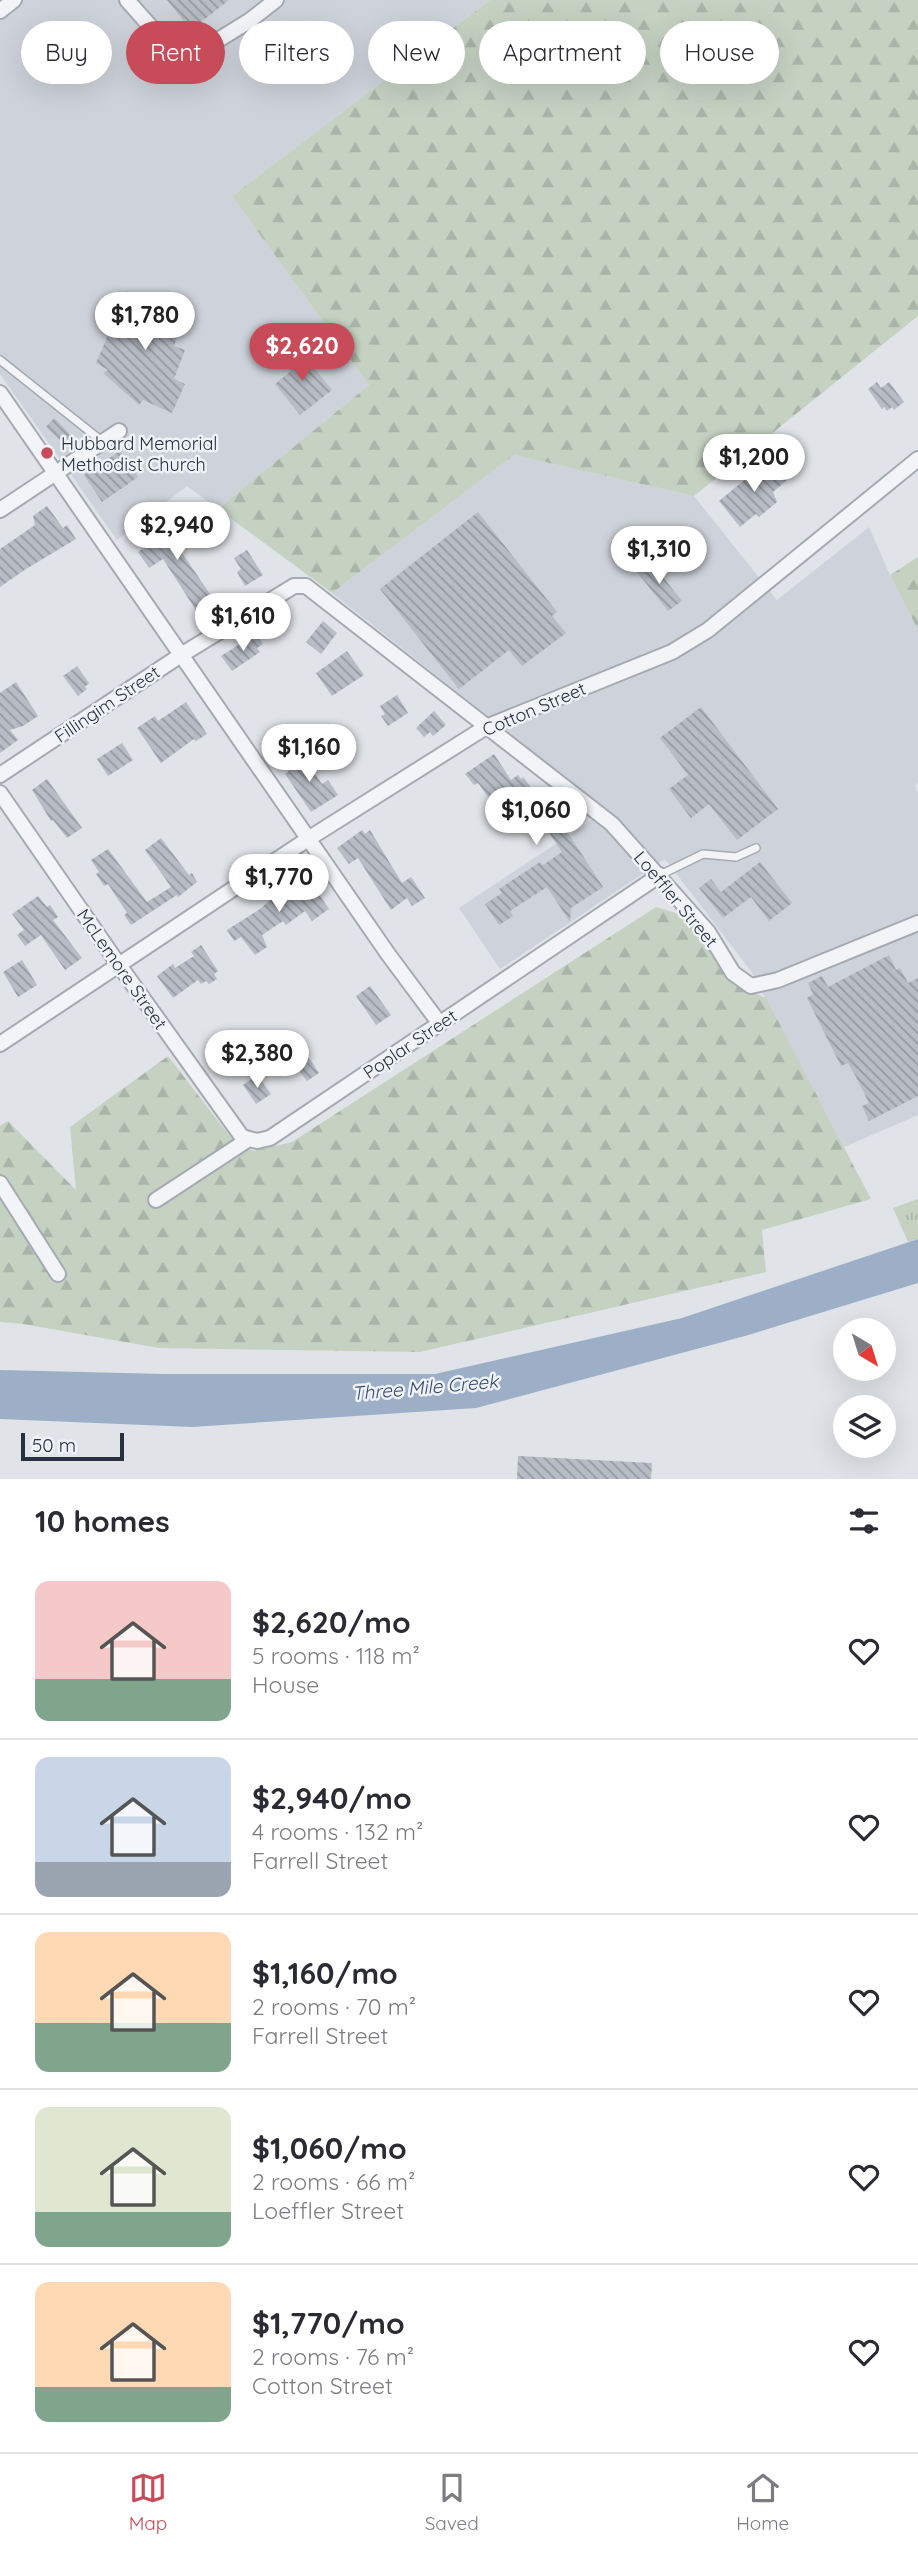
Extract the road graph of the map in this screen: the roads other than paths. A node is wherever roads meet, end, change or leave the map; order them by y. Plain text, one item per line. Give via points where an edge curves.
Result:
1 (14, 0) edge
2 (127, 0) edge
3 (276, 0) edge
4 (0, 11) edge
5 (0, 360) edge
6 (0, 393) edge
7 (119, 431) dead end
8 (103, 442) junction
9 (918, 459) edge
10 (55, 474) junction
11 (0, 510) edge
12 (356, 625) joint
13 (181, 655) junction
14 (486, 727) junction
15 (0, 775) edge
16 (0, 793) edge
17 (309, 839) junction
18 (757, 848) dead end
19 (660, 875) junction
20 (918, 923) edge
21 (119, 965) junction
22 (440, 1024) junction
23 (0, 1044) edge
24 (249, 1139) junction
25 (0, 1183) edge
26 (156, 1200) dead end
27 (58, 1274) dead end

1 - 4 street
2 - 3 street via 173,52 202,50
5 - 8 lane
6 - 10 street
7 - 8 street
8 - 10 street
9 - 14 street, Cotton Street via 708,630 672,652
10 - 11 street
10 - 13 street
12 - 13 street, Fillingim Street via 306,586 294,586
12 - 14 street, Loeffler Street
13 - 15 street, Fillingim Street
13 - 17 street
14 - 17 street, Cotton Street
14 - 19 street, Loeffler Street via 612,824
16 - 21 street, McLemore Street
17 - 21 street, Cotton Street
17 - 22 street
18 - 19 lane via 736,857 703,853
19 - 20 street, Loeffler Street via 708,932 733,973 751,986 778,980
19 - 22 street, Poplar Street
21 - 23 street, Cotton Street
21 - 24 street, McLemore Street via 242,1138
22 - 24 street, Poplar Street via 270,1139
24 - 26 street, Poplar Street
25 - 27 street

